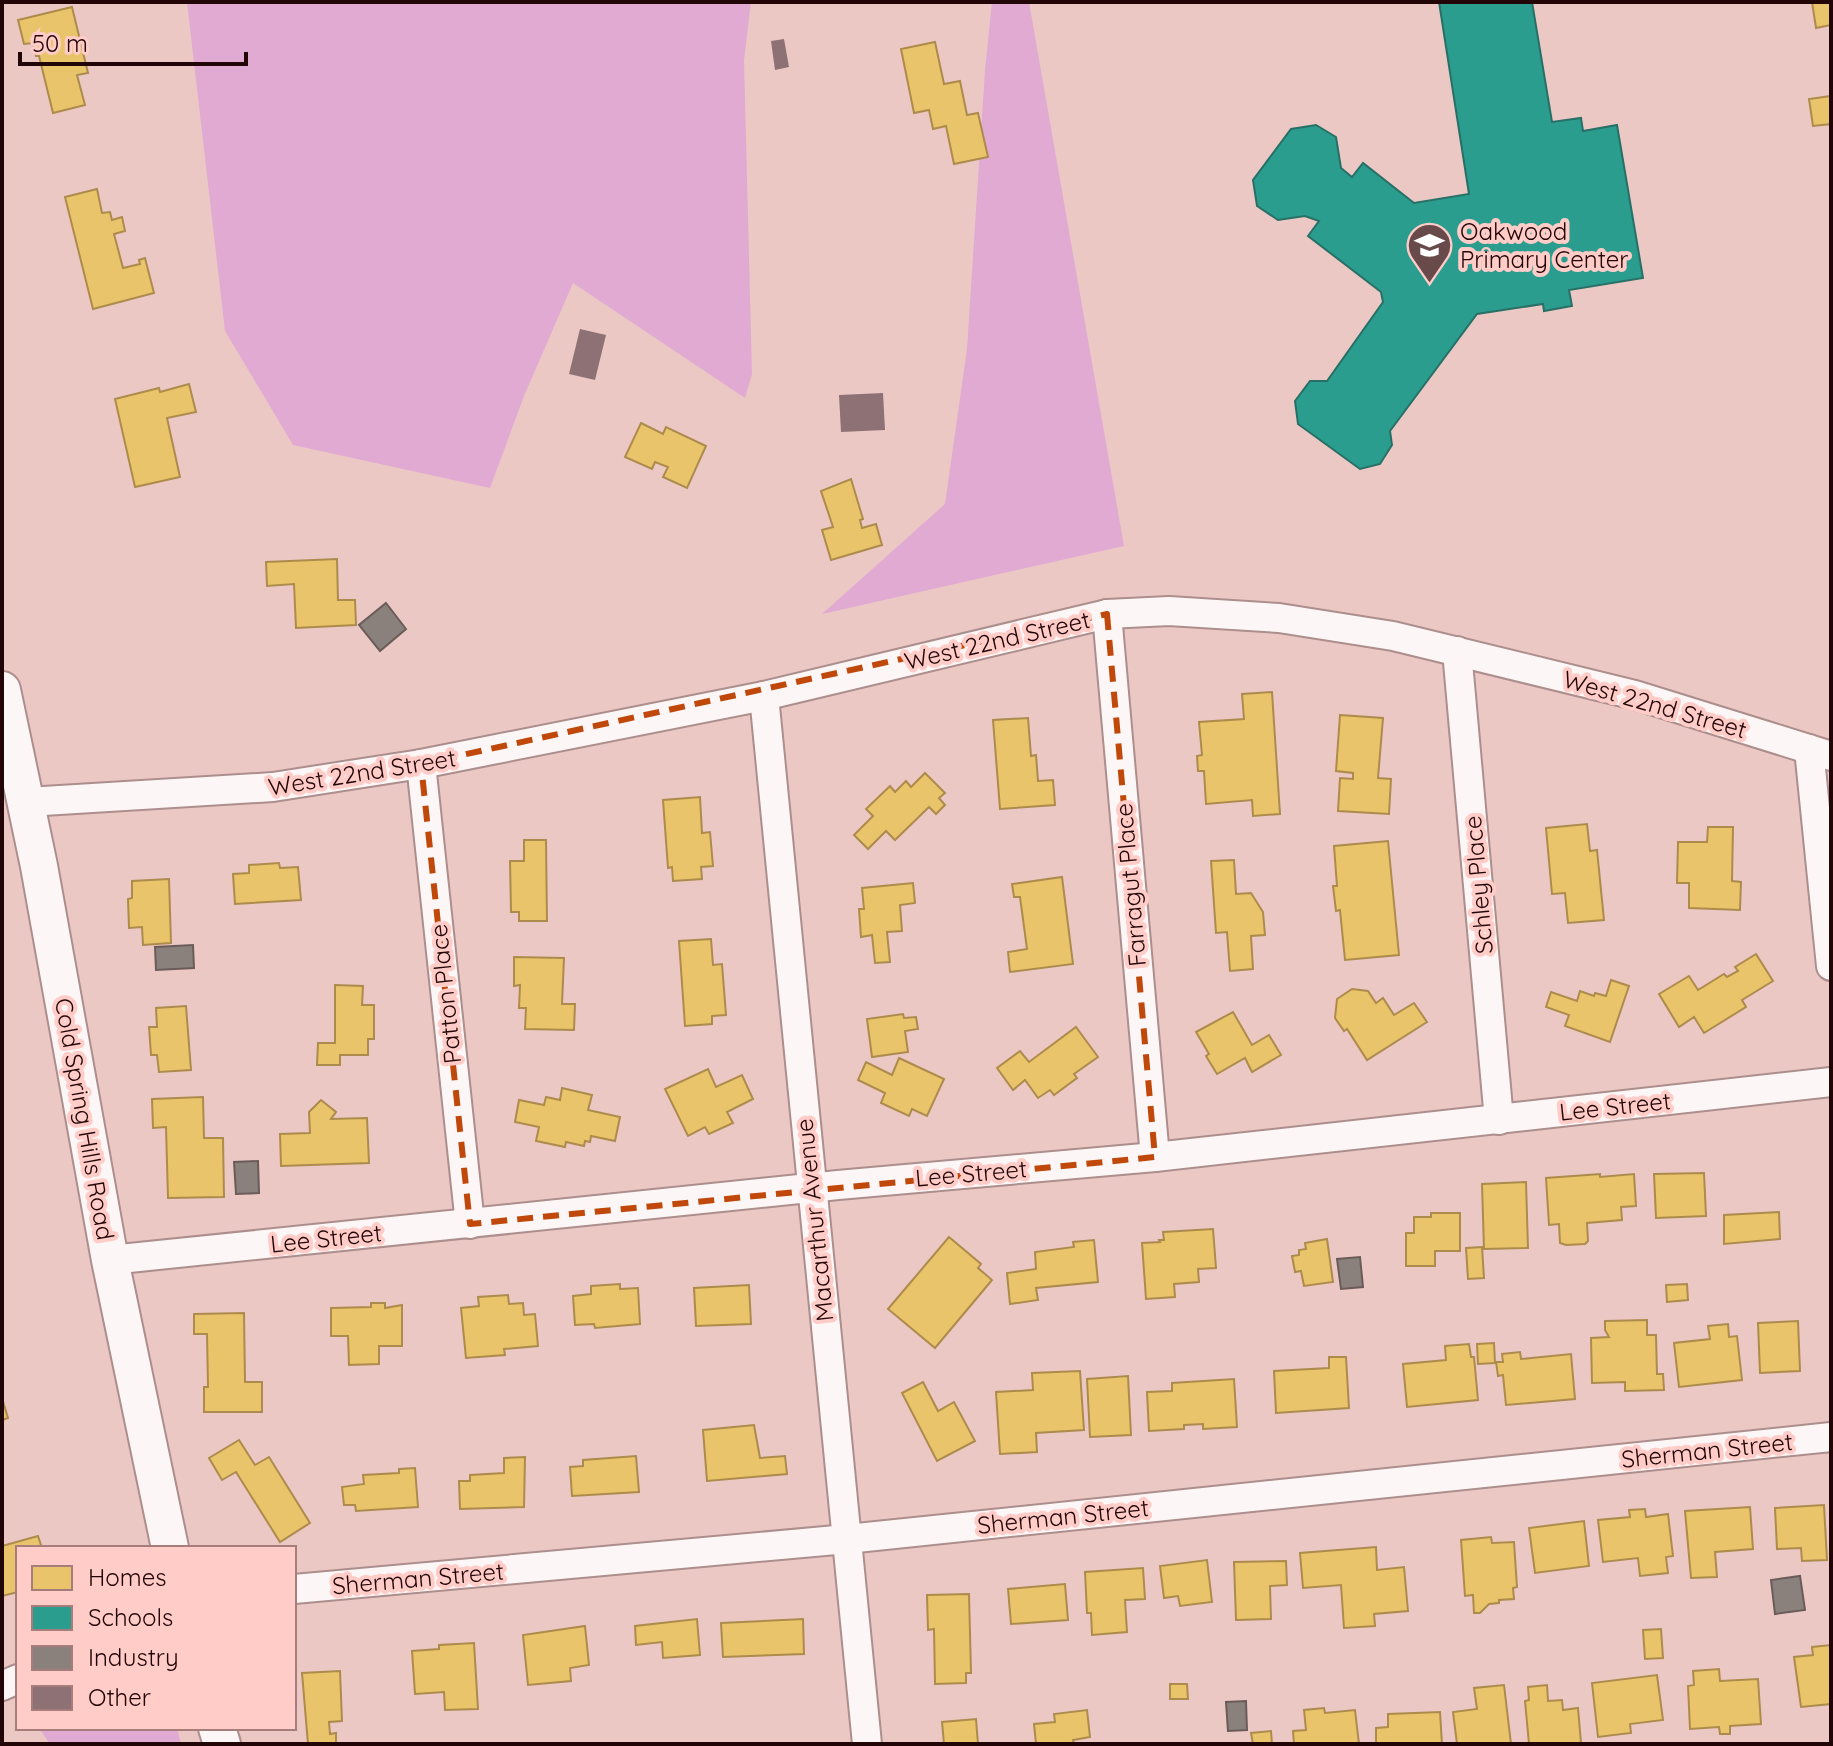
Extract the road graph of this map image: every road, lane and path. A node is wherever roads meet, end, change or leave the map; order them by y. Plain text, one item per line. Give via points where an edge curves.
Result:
1 (1107, 614) junction
2 (1457, 651) junction
3 (2, 690) edge
4 (764, 696) junction
5 (1820, 753) edge
6 (421, 764) junction
7 (27, 802) junction
8 (1831, 966) edge
9 (1831, 1082) edge
10 (1499, 1120) junction
11 (1155, 1157) junction
12 (811, 1188) junction
13 (470, 1224) junction
14 (110, 1260) junction
15 (1831, 1437) edge
16 (847, 1539) junction
17 (170, 1546) edge
18 (296, 1589) edge
19 (867, 1744) edge

1 - 2 street, West 22nd Street via 1169,611 1279,618
1 - 4 street, West 22nd Street
1 - 11 street, Farragut Place
2 - 5 street, West 22nd Street via 1635,695
2 - 10 street, Schley Place
3 - 7 street, Cold Spring Hills Road
4 - 6 street, West 22nd Street
4 - 12 street, Macarthur Avenue
5 - 8 street
6 - 7 street, West 22nd Street via 273,787
6 - 13 street, Patton Place
7 - 14 street, Cold Spring Hills Road
9 - 10 street, Lee Street
10 - 11 street, Lee Street
11 - 12 street, Lee Street
12 - 13 street, Lee Street
12 - 16 street, Macarthur Avenue
13 - 14 street, Lee Street
14 - 17 street, Cold Spring Hills Road
15 - 16 street, Sherman Street
16 - 18 street, Sherman Street
16 - 19 street, Macarthur Avenue

